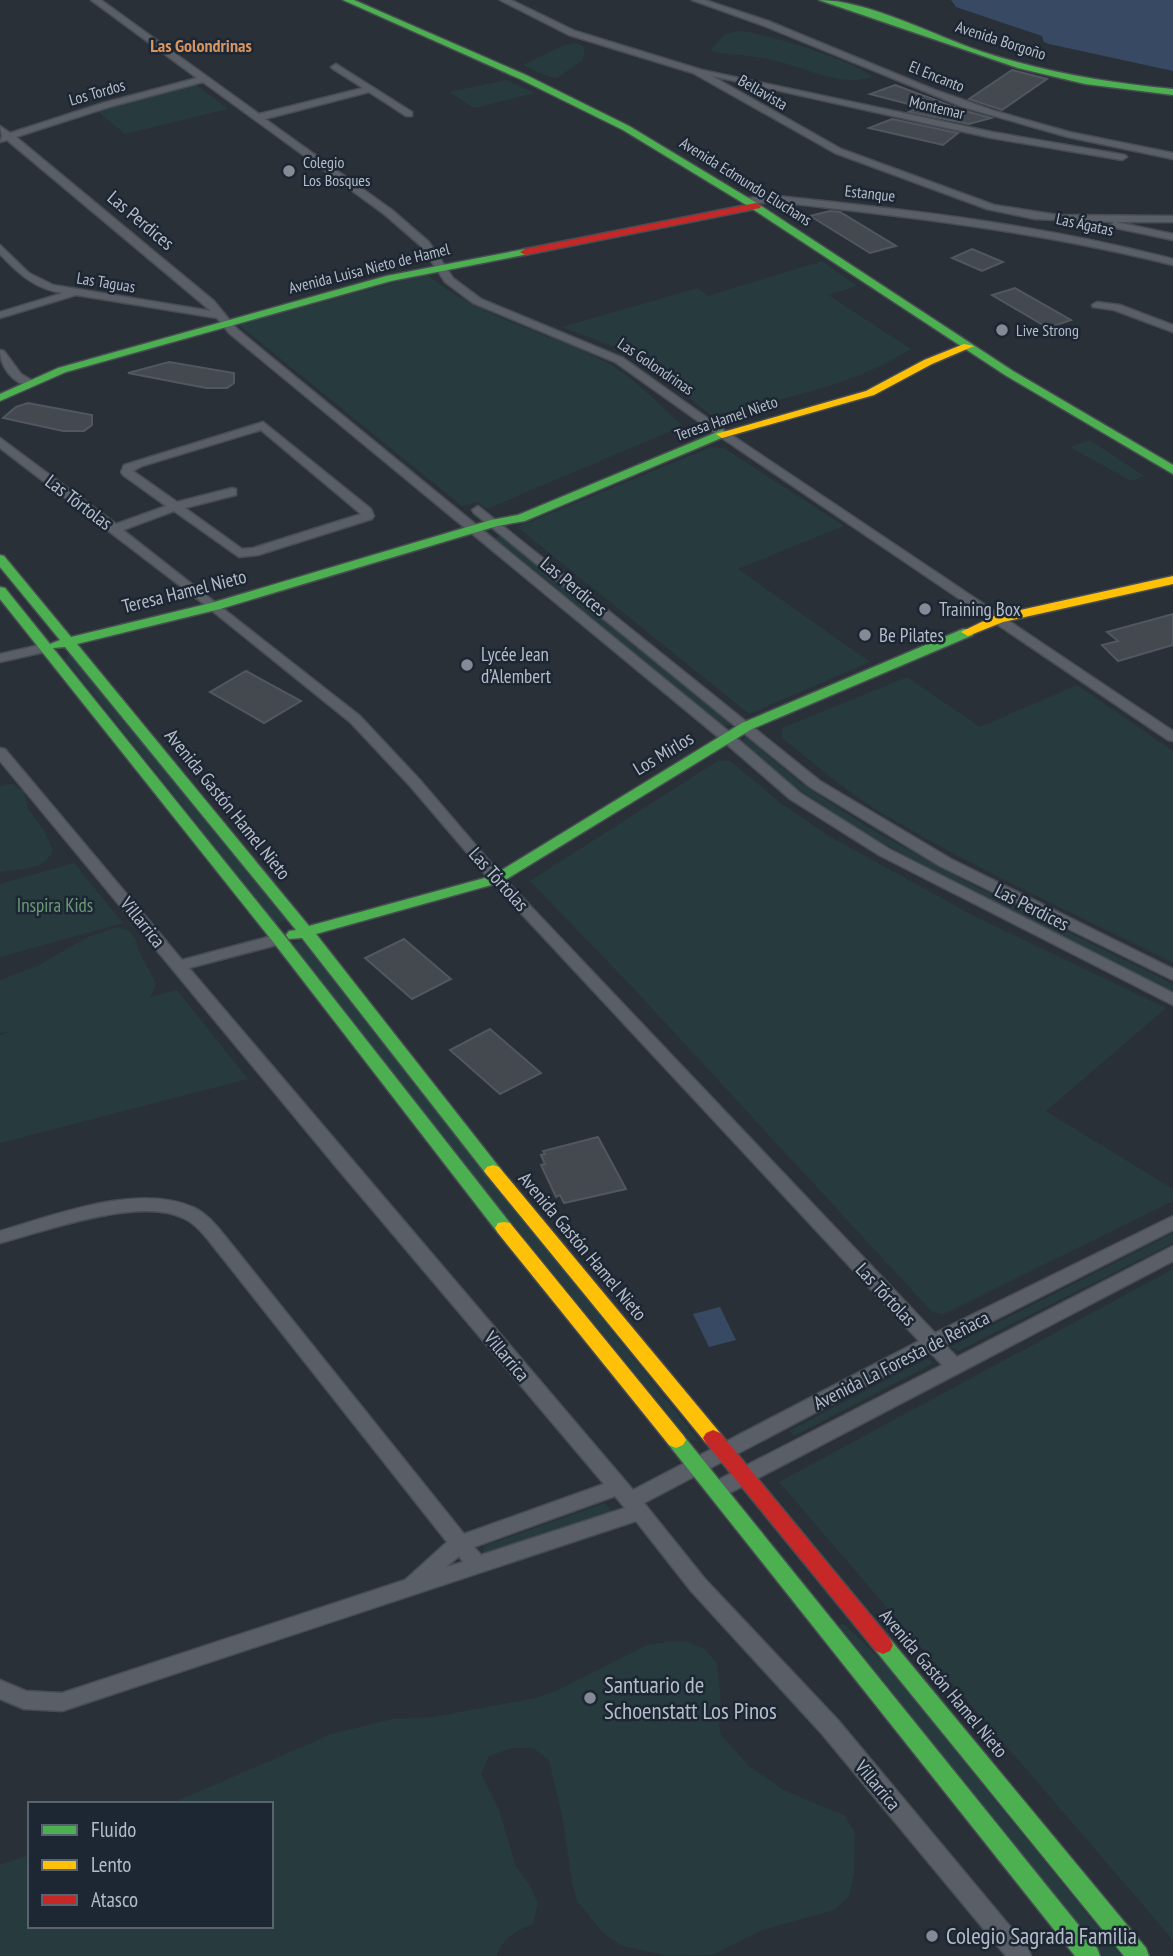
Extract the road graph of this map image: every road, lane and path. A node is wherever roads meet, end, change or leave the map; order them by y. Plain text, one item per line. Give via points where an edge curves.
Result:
1 (95, 0) edge
2 (347, 0) edge
3 (505, 0) edge
4 (696, 0) edge
5 (823, 0) edge
6 (336, 67) dead end
7 (696, 71) junction
8 (204, 79) junction
9 (371, 89) junction
10 (1173, 92) edge
11 (409, 114) dead end
12 (256, 118) junction
13 (2, 137) edge
14 (1173, 156) edge
15 (1173, 164) edge
16 (751, 203) junction
17 (1005, 212) junction
18 (1092, 219) junction
19 (1173, 219) edge
20 (989, 221) junction
21 (1173, 237) edge
22 (0, 248) edge
23 (1173, 262) edge
24 (440, 266) junction
25 (74, 293) junction
26 (1097, 305) dead end
27 (0, 314) edge
28 (224, 319) junction
29 (1173, 329) edge
30 (963, 343) junction
31 (0, 353) edge
32 (29, 383) junction
33 (0, 398) edge
34 (718, 430) junction
35 (1104, 431) junction
36 (0, 442) edge
37 (1173, 470) edge
38 (1173, 484) edge
39 (232, 492) dead end
40 (174, 507) junction
41 (478, 510) dead end
42 (495, 523) junction
43 (114, 529) junction
44 (475, 530) junction
45 (0, 559) edge
46 (1173, 580) edge
47 (0, 591) edge
48 (215, 606) junction
49 (999, 620) junction
50 (68, 642) junction
51 (44, 648) junction
52 (0, 658) edge
53 (747, 726) junction
54 (1173, 737) edge
55 (729, 738) junction
56 (0, 752) edge
57 (497, 879) junction
58 (305, 931) junction
59 (279, 939) junction
60 (179, 966) junction
61 (1173, 975) edge
62 (1173, 1000) edge
63 (1173, 1222) edge
64 (0, 1237) edge
65 (1173, 1253) edge
66 (932, 1343) junction
67 (954, 1366) junction
68 (726, 1451) junction
69 (697, 1465) junction
70 (746, 1475) junction
71 (717, 1490) junction
72 (629, 1500) junction
73 (458, 1544) junction
74 (478, 1566) junction
75 (407, 1589) junction
76 (0, 1689) edge
77 (1020, 1956) edge
78 (1089, 1956) edge
79 (1138, 1956) edge

1 - 8 street, Las Golondrinas
2 - 16 main road, Avenida Edmundo Eluchans via 580,105
3 - 7 street, Bellavista via 572,33
4 - 14 street, El Encanto via 976,108 1065,134
5 - 10 main road, Avenida Borgoño via 883,15 972,51 1052,75
6 - 9 street
7 - 15 street, Montemar via 992,135
7 - 17 street, Bellavista via 838,151
8 - 12 street, Las Golondrinas
8 - 13 street, Los Tordos
9 - 11 street
9 - 12 street
12 - 24 street, Las Golondrinas via 388,212 425,244
13 - 28 street, Las Perdices via 49,168
16 - 20 street, Estanque via 777,199
16 - 24 main road, Avenida Luisa Nieto de Hamel
16 - 30 main road, Avenida Edmundo Eluchans
17 - 18 street, Bellavista
17 - 20 street
18 - 19 street, Bellavista
18 - 21 street
20 - 23 street, Las Ágatas
22 - 25 street, Las Taguas via 32,279
24 - 28 main road, Avenida Luisa Nieto de Hamel
24 - 34 street, Las Golondrinas via 470,297 612,356
25 - 27 street
25 - 28 street, Las Taguas
26 - 29 street via 1116,307
28 - 32 main road, Avenida Luisa Nieto de Hamel
28 - 44 street, Las Perdices
30 - 34 main road, Teresa Hamel Nieto via 848,391
30 - 35 main road, Avenida Edmundo Eluchans
31 - 32 street
32 - 33 main road, Avenida Luisa Nieto de Hamel
34 - 42 main road, Teresa Hamel Nieto via 521,518
34 - 49 street, Las Golondrinas
35 - 37 main road, Avenida Edmundo Eluchans
35 - 38 main road, Avenida Edmundo Eluchans via 1116,445
36 - 43 street, Las Tórtolas
39 - 40 street
40 - 40 street via 239,553 362,520 369,514 263,426 128,468
40 - 43 street
41 - 42 street, Las Perdices
42 - 44 main road, Teresa Hamel Nieto
42 - 53 street, Las Perdices
43 - 48 street, Las Tórtolas
44 - 48 main road, Teresa Hamel Nieto
44 - 55 street, Las Perdices
45 - 50 main road, Avenida Gastón Hamel Nieto
46 - 49 main road, Los Mirlos
47 - 51 main road
48 - 50 main road, Teresa Hamel Nieto
48 - 57 street, Las Tórtolas via 355,719
49 - 53 main road, Los Mirlos
49 - 54 street, Las Golondrinas
50 - 51 main road, Teresa Hamel Nieto
50 - 58 main road, Avenida Gastón Hamel Nieto
51 - 52 street
51 - 59 main road
53 - 55 main road, Los Mirlos
53 - 61 street, Las Perdices via 815,784 879,826 952,867
55 - 57 main road, Los Mirlos
55 - 62 street, Las Perdices via 795,796 874,847
56 - 60 street, Villarrica
57 - 58 main road, Los Mirlos
57 - 66 street, Las Tórtolas
58 - 59 main road, Los Mirlos
58 - 68 main road, Avenida Gastón Hamel Nieto via 464,1135
59 - 60 street, Los Mirlos
59 - 69 main road via 488,1209
60 - 72 street, Villarrica
63 - 66 street, Avenida La Foresta de Reñaca
64 - 73 street via 132,1205 163,1205 192,1215 227,1251
65 - 67 street, Avenida La Foresta de Reñaca
66 - 67 street, Las Tórtolas
66 - 68 street, Avenida La Foresta de Reñaca
67 - 70 street, Avenida La Foresta de Reñaca
68 - 69 street, Avenida La Foresta de Reñaca
68 - 70 main road, Avenida Gastón Hamel Nieto
69 - 71 main road
69 - 72 street, Avenida La Foresta de Reñaca
70 - 71 street, Avenida La Foresta de Reñaca
70 - 79 main road, Avenida Gastón Hamel Nieto
71 - 78 main road
72 - 73 street
72 - 74 street
72 - 77 street, Villarrica via 698,1585 830,1727
73 - 74 street
73 - 75 street
74 - 75 street
75 - 76 street via 62,1702 24,1700

